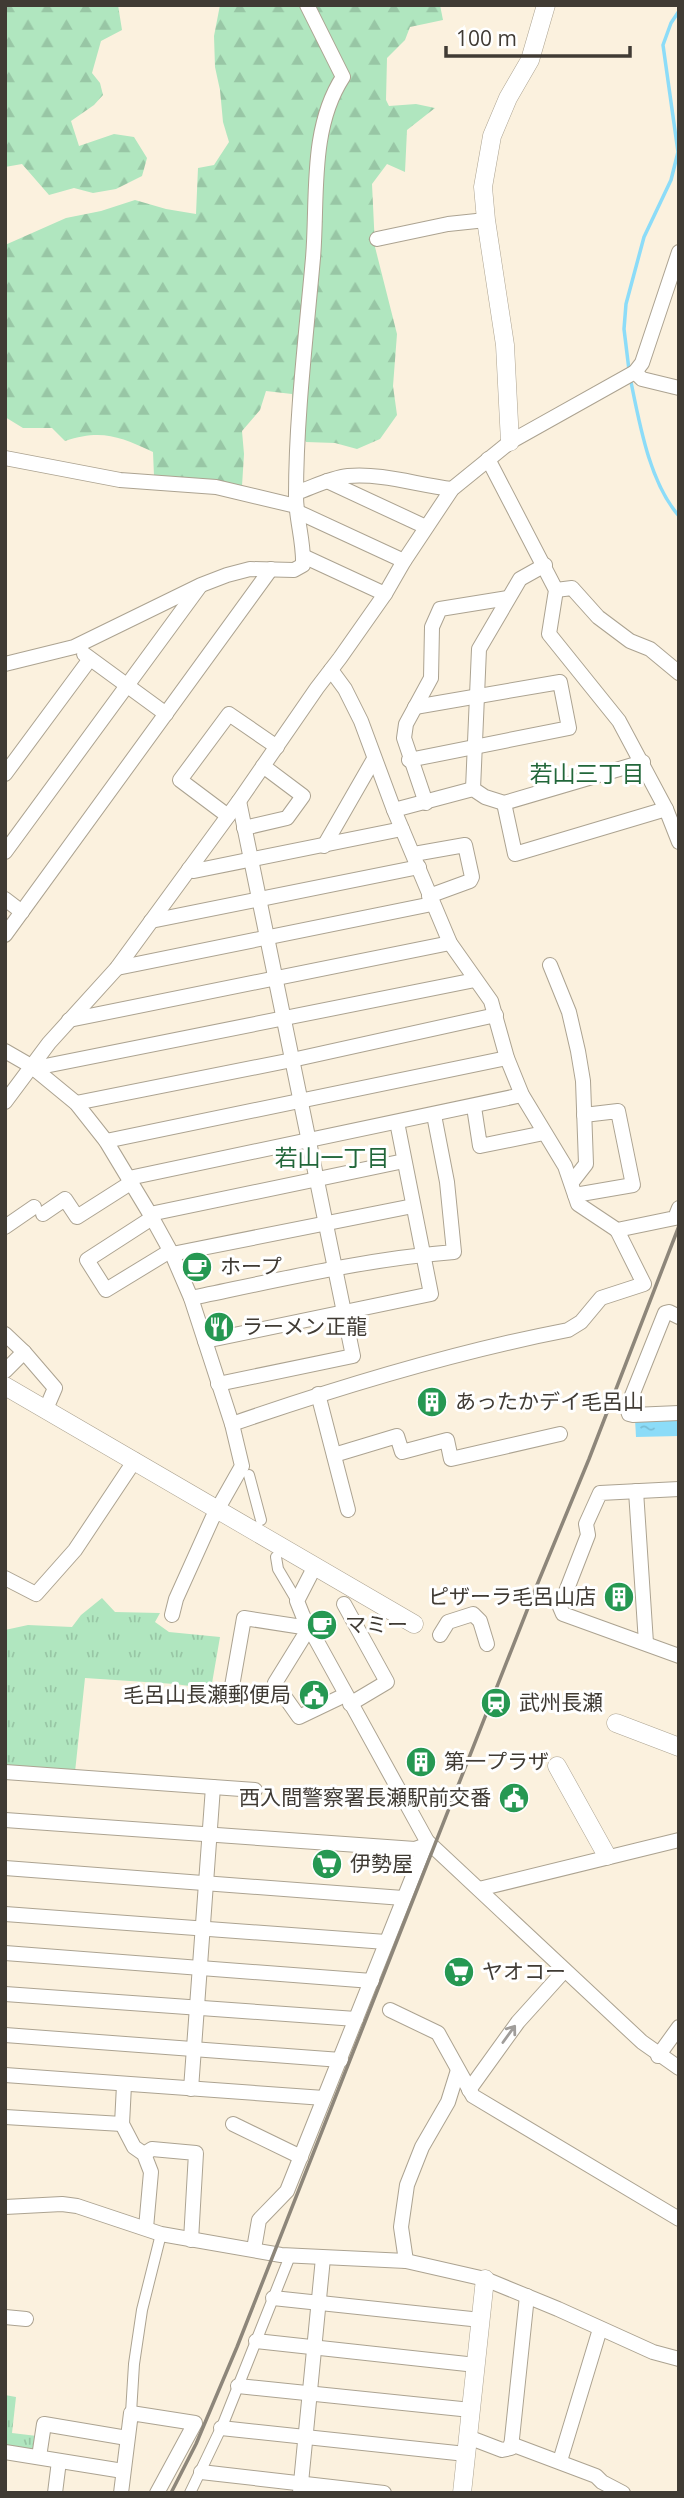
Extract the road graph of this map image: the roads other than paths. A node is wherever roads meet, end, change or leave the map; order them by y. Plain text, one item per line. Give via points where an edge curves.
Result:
1 (307, 5) edge
2 (546, 5) edge
3 (486, 220) junction
4 (377, 239) dead end
5 (679, 252) edge
6 (635, 372) junction
7 (679, 388) edge
8 (510, 442) junction
9 (5, 458) edge
10 (488, 458) junction
11 (327, 481) junction
12 (452, 489) junction
13 (297, 504) junction
14 (426, 527) junction
15 (303, 556) junction
16 (404, 561) junction
17 (545, 565) junction
18 (271, 569) junction
19 (201, 585) junction
20 (556, 590) junction
21 (385, 594) junction
22 (508, 598) junction
23 (74, 647) junction
24 (90, 659) junction
25 (5, 664) edge
26 (331, 670) junction
27 (679, 673) edge
28 (127, 687) junction
29 (477, 698) junction
30 (415, 707) junction
31 (166, 714) junction
32 (474, 746) junction
33 (277, 747) junction
34 (374, 759) junction
35 (410, 760) junction
36 (643, 762) junction
37 (263, 766) junction
38 (5, 774) edge
39 (473, 789) junction
40 (239, 801) junction
41 (426, 803) junction
42 (504, 803) junction
43 (666, 809) junction
44 (394, 810) junction
45 (228, 816) junction
46 (244, 828) junction
47 (402, 828) junction
48 (679, 842) edge
49 (324, 846) junction
50 (5, 852) edge
51 (250, 859) junction
52 (416, 860) junction
53 (189, 869) junction
54 (259, 898) junction
55 (5, 899) edge
56 (431, 900) junction
57 (22, 912) junction
58 (151, 921) junction
59 (5, 934) edge
60 (267, 937) junction
61 (450, 943) junction
62 (550, 965) dead end
63 (117, 968) junction
64 (275, 977) junction
65 (475, 980) junction
66 (496, 1015) junction
67 (283, 1018) junction
68 (69, 1020) junction
69 (5, 1051) edge
70 (507, 1058) junction
71 (292, 1060) junction
72 (31, 1066) junction
73 (522, 1095) junction
74 (5, 1102) edge
75 (301, 1102) junction
76 (76, 1103) junction
77 (474, 1107) junction
78 (434, 1115) junction
79 (584, 1115) junction
80 (397, 1122) junction
81 (544, 1133) junction
82 (106, 1141) junction
83 (309, 1141) junction
84 (404, 1161) junction
85 (130, 1180) junction
86 (317, 1180) junction
87 (573, 1189) junction
88 (413, 1206) junction
89 (679, 1208) edge
90 (151, 1216) junction
91 (326, 1224) junction
92 (5, 1227) edge
93 (617, 1230) junction
94 (171, 1252) junction
95 (422, 1255) junction
96 (335, 1269) junction
97 (191, 1298) junction
98 (344, 1313) junction
99 (679, 1317) edge
100 (6, 1335) edge
101 (205, 1341) junction
102 (24, 1352) junction
103 (5, 1371) edge
104 (218, 1384) junction
105 (5, 1386) edge
106 (318, 1394) junction
107 (46, 1409) junction
108 (679, 1413) edge
109 (232, 1424) junction
110 (560, 1434) dead end
111 (334, 1455) junction
112 (135, 1460) junction
113 (249, 1475) dead end
114 (679, 1489) edge
115 (636, 1491) junction
116 (218, 1508) junction
117 (348, 1510) dead end
118 (261, 1520) dead end
119 (276, 1557) dead end
120 (315, 1566) junction
121 (5, 1578) edge
122 (297, 1601) junction
123 (344, 1604) dead end
124 (172, 1615) dead end
125 (414, 1624) dead end
126 (309, 1628) junction
127 (440, 1635) dead end
128 (646, 1643) junction
129 (487, 1644) dead end
130 (679, 1656) edge
131 (230, 1692) dead end
132 (348, 1699) junction
133 (616, 1723) dead end
134 (679, 1747) edge
135 (557, 1766) dead end
136 (5, 1772) edge
137 (213, 1787) junction
138 (255, 1790) dead end
139 (5, 1819) edge
140 (210, 1834) junction
141 (679, 1840) edge
142 (425, 1844) junction
143 (607, 1856) junction
144 (5, 1868) edge
145 (206, 1884) junction
146 (479, 1889) junction
147 (403, 1898) junction
148 (5, 1914) edge
149 (202, 1928) junction
150 (386, 1942) junction
151 (5, 1953) edge
152 (199, 1967) junction
153 (564, 1970) junction
154 (372, 1981) junction
155 (5, 1994) edge
156 (197, 2007) junction
157 (390, 2010) dead end
158 (356, 2019) junction
159 (679, 2027) edge
160 (5, 2035) edge
161 (194, 2048) junction
162 (659, 2056) junction
163 (341, 2060) junction
164 (679, 2068) edge
165 (458, 2070) junction
166 (5, 2075) edge
167 (124, 2085) junction
168 (191, 2089) junction
169 (469, 2090) junction
170 (324, 2098) junction
171 (5, 2117) edge
172 (122, 2124) junction
173 (233, 2124) dead end
174 (144, 2154) junction
175 (301, 2157) junction
176 (5, 2207) edge
177 (679, 2219) edge
178 (146, 2228) junction
179 (161, 2234) junction
180 (191, 2240) junction
181 (254, 2249) junction
182 (290, 2256) junction
183 (323, 2258) junction
184 (406, 2261) junction
185 (485, 2279) junction
186 (527, 2296) junction
187 (273, 2298) junction
188 (320, 2303) junction
189 (5, 2317) edge
190 (26, 2319) dead end
191 (481, 2320) junction
192 (600, 2329) junction
193 (256, 2341) junction
194 (315, 2347) junction
195 (679, 2359) edge
196 (476, 2365) junction
197 (238, 2386) junction
198 (311, 2393) junction
199 (471, 2410) junction
200 (131, 2413) junction
201 (221, 2428) junction
202 (127, 2438) junction
203 (306, 2438) junction
204 (511, 2444) junction
205 (467, 2445) junction
206 (5, 2452) edge
207 (38, 2457) junction
208 (59, 2461) junction
209 (560, 2461) junction
210 (123, 2470) junction
211 (201, 2472) junction
212 (300, 2488) edge
213 (55, 2493) edge
214 (121, 2493) edge
215 (157, 2493) edge
216 (190, 2493) edge
217 (384, 2493) edge
218 (462, 2493) edge
219 (622, 2493) edge

1 - 13 street via 343,77 335,89 316,164 297,441
2 - 3 street via 530,60 492,136 483,187
3 - 4 street
3 - 8 street via 505,345
5 - 6 street
6 - 7 street via 642,379
6 - 8 street
8 - 10 street
9 - 13 street via 120,480 216,486
10 - 12 street
10 - 17 street
11 - 12 street via 348,476 389,478
11 - 13 street
11 - 14 street
12 - 14 street
13 - 15 street
13 - 16 street
14 - 16 street
15 - 18 street via 303,565 294,570
15 - 21 street
16 - 21 street
17 - 20 street
17 - 22 street via 520,579
18 - 19 street via 250,569
18 - 31 street
19 - 23 street
19 - 28 street
20 - 27 street via 572,589 597,617
20 - 36 street via 549,634 619,721
21 - 26 street
22 - 29 street via 479,649
22 - 30 street via 440,609 432,627 431,678
23 - 24 street
23 - 25 street
24 - 28 street
24 - 38 street
26 - 33 street
26 - 34 street via 361,721
28 - 31 street
28 - 50 street
29 - 30 street
29 - 32 street
29 - 32 street via 560,682 569,728
30 - 35 street via 404,738
31 - 57 street
32 - 35 street
32 - 39 street
33 - 37 street
33 - 45 street via 229,713 180,780
34 - 44 street
34 - 49 street
35 - 41 street
36 - 42 street
36 - 43 street
37 - 40 street
37 - 46 street via 303,796 288,818
39 - 41 street
39 - 42 street
40 - 45 street
40 - 46 street
41 - 44 street
42 - 43 street via 515,854
43 - 48 street
44 - 47 street
45 - 53 street
46 - 51 street
47 - 49 street
47 - 52 street
49 - 51 street
51 - 53 street
51 - 54 street
52 - 54 street
52 - 56 street
52 - 56 street via 465,845 470,881
53 - 58 street
54 - 58 street
54 - 60 street
55 - 57 street
56 - 60 street
56 - 61 street
57 - 59 street
58 - 63 street
60 - 63 street
60 - 64 street
61 - 64 street
61 - 65 street
62 - 79 street via 578,1051
63 - 68 street
64 - 67 street
64 - 68 street
65 - 66 street
65 - 67 street
66 - 70 street
66 - 71 street
67 - 71 street
67 - 72 street
68 - 72 street
69 - 72 street
70 - 73 street
70 - 75 street
71 - 75 street
71 - 76 street
72 - 74 street
72 - 76 street
73 - 77 street
73 - 81 street
75 - 82 street
75 - 83 street
76 - 82 street
77 - 78 street
77 - 81 street via 481,1146
78 - 80 street
78 - 95 street via 454,1252
79 - 87 street via 586,1164
79 - 87 street via 618,1111 633,1185
80 - 83 street
80 - 84 street
81 - 87 street
82 - 85 street
83 - 85 street
83 - 86 street
84 - 86 street
84 - 88 street
85 - 90 street
85 - 92 street via 77,1217 65,1199
86 - 90 street
86 - 91 street
87 - 93 street via 578,1205
88 - 91 street
88 - 95 street
89 - 93 street via 675,1218
90 - 94 street
90 - 94 street via 87,1260 106,1290
91 - 94 street
91 - 96 street
93 - 106 street via 643,1284 601,1298 568,1330 472,1350
94 - 97 street
95 - 96 street
95 - 98 street via 431,1294
96 - 97 street
96 - 98 street
97 - 101 street
98 - 101 street
98 - 104 street via 353,1356
99 - 108 street via 665,1313 627,1408 633,1415
100 - 102 street
101 - 104 street
102 - 103 street
102 - 107 street via 55,1388
104 - 109 street
105 - 107 street
106 - 109 street
106 - 111 street
107 - 112 street
109 - 116 street via 242,1466
110 - 111 street via 451,1459 446,1440 402,1452 397,1436
111 - 117 street
112 - 116 street
112 - 121 street via 75,1550 36,1594
113 - 118 street
114 - 115 street
115 - 128 street
115 - 128 street via 600,1493 560,1607 563,1614
116 - 120 street
116 - 124 street
119 - 122 street
120 - 122 street
120 - 125 street
122 - 126 street
123 - 132 street via 394,1682
126 - 131 street via 244,1618
126 - 132 street
126 - 132 street via 275,1683 299,1717
127 - 129 street via 448,1622 473,1614
128 - 130 street
132 - 142 street
133 - 134 street
135 - 143 street
136 - 137 street
137 - 138 street
137 - 140 street
139 - 140 street
140 - 142 street via 415,1849
140 - 145 street
141 - 143 street
142 - 146 street
142 - 147 street
143 - 146 street
144 - 145 street
145 - 147 street
145 - 149 street
146 - 153 street
147 - 150 street
148 - 149 street
149 - 150 street
149 - 152 street
150 - 154 street
151 - 152 street
152 - 154 street
152 - 156 street
153 - 162 street
169 -> 153 street via 518,2021
154 - 158 street
155 - 156 street
156 - 158 street
156 - 161 street
157 - 165 street via 438,2033
158 - 163 street
159 - 162 street
160 - 161 street
161 - 163 street
161 - 168 street
162 - 164 street
163 - 170 street
165 - 169 street
165 - 184 street via 448,2102 407,2185 401,2227
166 - 167 street
167 - 168 street
167 - 172 street
168 - 170 street
169 - 177 street
170 - 175 street
171 - 172 street
172 - 174 street
173 - 175 street
174 - 178 street via 151,2172
174 - 180 street via 152,2149 196,2154
175 - 181 street via 288,2191 259,2220
176 - 178 street via 77,2206
178 - 179 street
179 - 180 street
179 - 200 street via 142,2310
180 - 181 street
181 - 182 street
182 - 183 street
182 - 187 street
183 - 184 street
183 - 188 street
184 - 185 street
185 - 186 street
185 - 191 street
186 - 192 street
186 - 204 street
187 - 188 street
187 - 193 street
188 - 191 street
188 - 194 street
189 - 190 street
191 - 196 street
192 - 195 street via 653,2353
192 - 209 street
193 - 194 street
193 - 197 street
194 - 196 street
194 - 198 street
196 - 199 street
197 - 198 street
197 - 201 street
198 - 199 street
198 - 203 street
199 - 205 street
200 - 202 street
200 - 215 street via 195,2423
201 - 203 street
201 - 211 street
202 - 207 street via 44,2424
202 - 210 street
203 - 205 street
203 - 212 street
204 - 205 street via 502,2450
204 - 209 street
205 - 218 street
206 - 207 street
207 - 208 street
208 - 210 street
208 - 213 street
209 - 219 street
210 - 214 street
211 - 212 street
211 - 216 street
212 - 217 street

